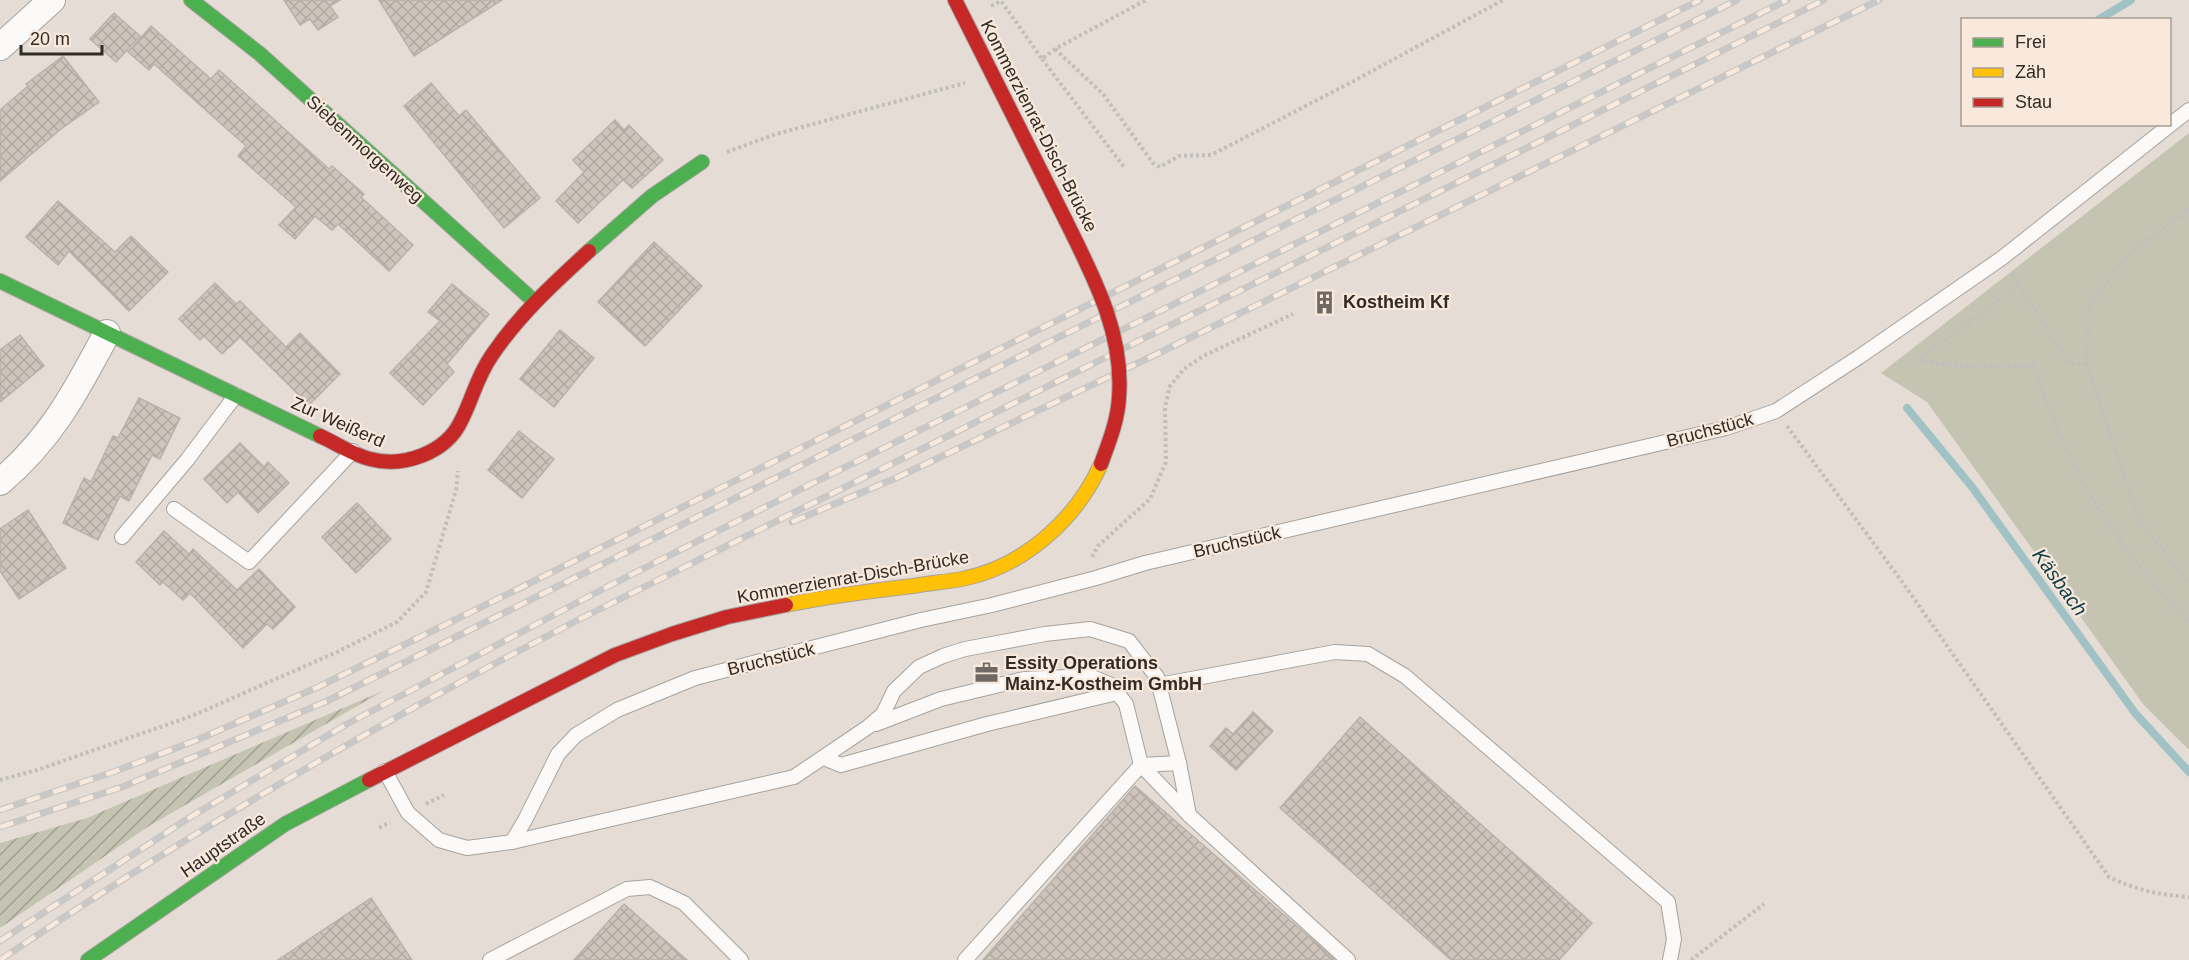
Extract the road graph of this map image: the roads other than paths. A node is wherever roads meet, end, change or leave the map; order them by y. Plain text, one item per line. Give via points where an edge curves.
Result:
1 (52, 0) edge
2 (191, 0) edge
3 (955, 0) edge
4 (0, 47) edge
5 (2189, 110) edge
6 (2171, 124) edge
7 (2169, 126) edge
8 (702, 162) road end
9 (0, 281) edge
10 (535, 302) junction
11 (107, 333) junction
12 (236, 395) junction
13 (353, 451) junction
14 (0, 482) edge
15 (174, 509) dead end
16 (122, 537) dead end
17 (1159, 685) junction
18 (1117, 693) junction
19 (868, 727) junction
20 (824, 758) junction
21 (1179, 763) junction
22 (1141, 765) junction
23 (385, 771) junction
24 (1189, 815) junction
25 (512, 842) junction
26 (88, 960) edge
27 (490, 960) edge
28 (741, 960) edge
29 (965, 960) edge
30 (1348, 960) edge
31 (1670, 960) edge

1 - 4 street
2 - 10 street, Siebenmorgenweg via 260,54
3 - 23 street, Kommerzienrat-Disch-Brücke, bridge via 1106,306 1118,349 1117,417 1094,480 1075,508 1052,533 995,569 930,585 781,605 672,634 615,655
5 - 6 lane, Bruchstück
7 - 25 lane, Bruchstück via 2002,258 1776,411 1726,428 1145,563 695,678 617,710 576,735 558,754
8 - 10 street, Zur Weißerd via 671,180 616,225
9 - 11 street, Zur Weißerd
10 - 13 street, Zur Weißerd via 501,343 475,385 461,425 446,441 429,453 388,463
11 - 12 street, Zur Weißerd
11 - 14 street via 45,438
12 - 13 street, Zur Weißerd
12 - 16 lane
13 - 15 lane via 249,562
17 - 19 lane via 1157,676 1129,641 1090,629 1045,634 965,649 918,667 894,691 883,714
17 - 21 lane
17 - 31 lane via 1335,652 1368,654 1405,676 1668,902 1674,939
18 - 19 lane via 1090,676 1024,680 941,699
18 - 20 lane via 842,765
18 - 22 lane via 1126,705
19 - 20 lane
20 - 25 lane via 794,777
21 - 22 lane
21 - 24 lane
22 - 24 lane
22 - 29 lane
23 - 25 lane via 408,813 439,840 467,848
23 - 26 street, Hauptstraße via 285,824
24 - 30 lane
27 - 28 lane via 627,889 650,887 684,903

